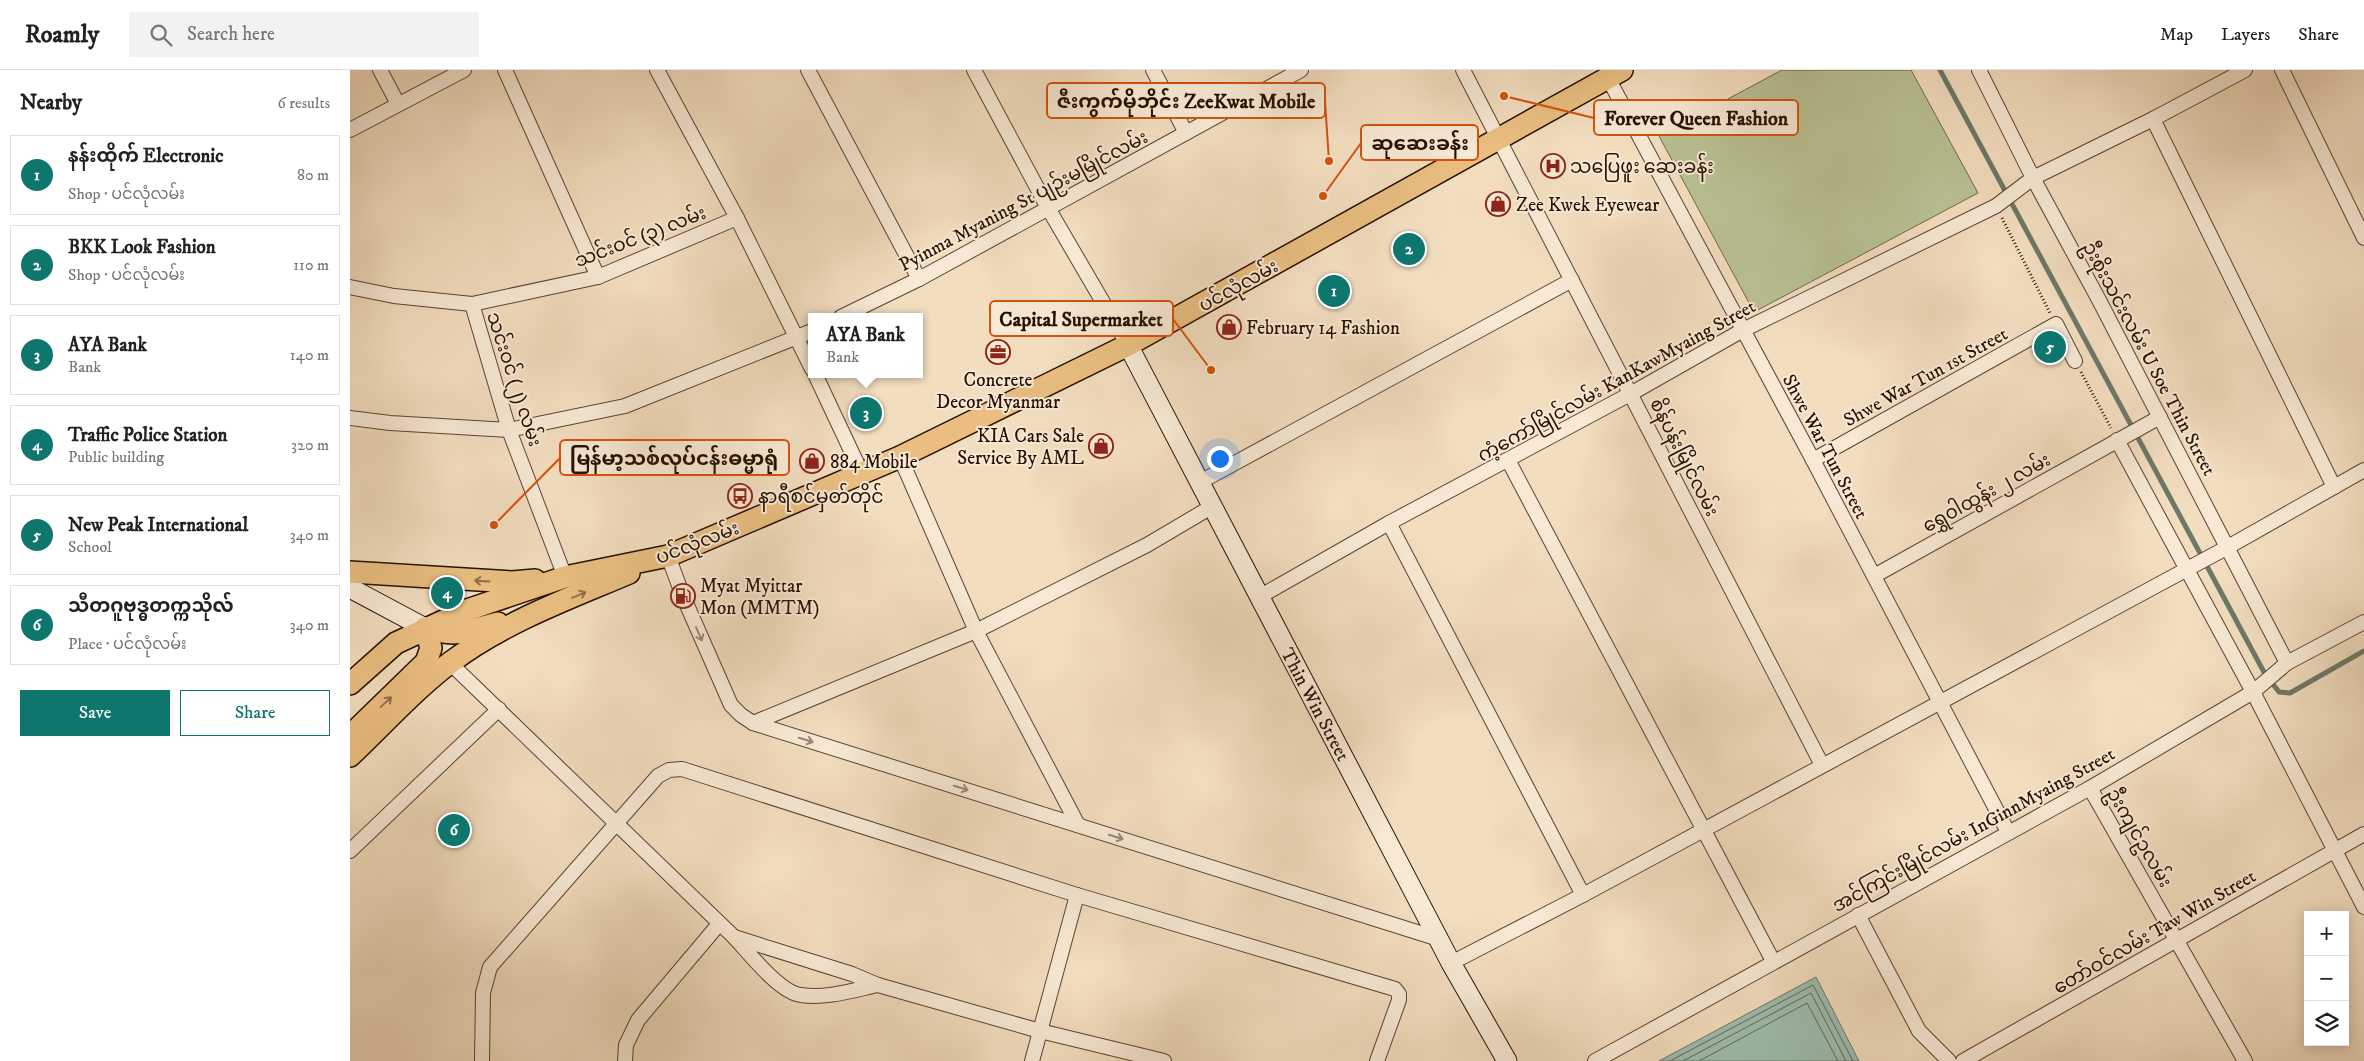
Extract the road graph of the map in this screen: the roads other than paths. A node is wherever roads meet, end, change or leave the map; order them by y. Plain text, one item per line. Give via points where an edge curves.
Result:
1 (380, 70) edge
2 (464, 70) edge
3 (505, 70) edge
4 (657, 70) edge
5 (808, 70) edge
6 (974, 70) edge
7 (1153, 70) edge
8 (1301, 70) edge
9 (1463, 70) edge
10 (1979, 70) edge
11 (2245, 70) edge
12 (2282, 70) edge
13 (1615, 74) edge
14 (398, 104) junction
15 (2153, 120) junction
16 (350, 130) edge
17 (1186, 133) junction
18 (1500, 139) junction
19 (2032, 178) junction
20 (1048, 208) junction
21 (736, 218) junction
22 (2364, 238) edge
23 (598, 277) junction
24 (918, 278) junction
25 (1572, 280) junction
26 (350, 287) edge
27 (472, 304) junction
28 (848, 313) edge
29 (1743, 330) junction
30 (808, 333) edge
31 (798, 338) junction
32 (1128, 346) junction
33 (808, 360) edge
34 (2075, 360) road end
35 (817, 378) edge
36 (1632, 393) junction
37 (2160, 416) junction
38 (350, 418) edge
39 (509, 430) junction
40 (2117, 440) junction
41 (900, 457) junction
42 (1508, 460) junction
43 (1813, 460) junction
44 (2364, 470) edge
45 (862, 474) junction
46 (1200, 482) junction
47 (2334, 487) junction
48 (1213, 506) junction
49 (1389, 524) junction
50 (2228, 547) junction
51 (668, 556) junction
52 (2186, 569) junction
53 (350, 572) edge
54 (1874, 576) junction
55 (565, 577) junction
56 (350, 588) edge
57 (1259, 597) junction
58 (534, 614) junction
59 (2364, 622) edge
60 (425, 628) junction
61 (976, 631) junction
62 (450, 662) junction
63 (2287, 663) junction
64 (350, 684) edge
65 (2253, 692) junction
66 (1940, 702) junction
67 (499, 710) junction
68 (754, 723) junction
69 (350, 736) edge
70 (350, 756) edge
71 (1822, 765) junction
72 (2090, 788) junction
73 (616, 824) junction
74 (1078, 825) junction
75 (1703, 830) junction
76 (2008, 832) junction
77 (2364, 834) edge
78 (350, 851) edge
79 (2334, 852) junction
80 (1077, 895) junction
81 (1583, 895) junction
82 (2364, 907) edge
83 (1858, 915) junction
84 (719, 924) junction
85 (734, 937) junction
86 (1439, 939) junction
87 (2177, 940) junction
88 (1773, 961) junction
89 (1451, 963) junction
90 (878, 985) junction
91 (1040, 1031) junction
92 (482, 1061) edge
93 (625, 1061) edge
94 (1032, 1061) edge
95 (1164, 1061) edge
96 (1377, 1061) edge
97 (1507, 1061) edge
98 (1595, 1061) edge
99 (1949, 1061) edge
100 (1963, 1061) edge
101 (2246, 1061) edge

1 - 14 street
2 - 14 street
3 - 23 street
4 - 21 street
5 - 24 street
6 - 20 street
7 - 17 street
8 - 17 street, Pyinma Myaning St ပျဉ်းမမြိုင်လမ်း
9 - 18 street, စိန်ပန်းမြိုင်လမ်း
10 - 19 street, ဦးစိုးသင်းလမ်း U Soe Thin Street
11 - 15 street, ကံ့ကော်မြိုင်လမ်း KanKawMyaing Street
12 - 22 street
13 - 18 main road, ပင်လုံလမ်း
13 - 29 street, Shwe War Tun Street
14 - 16 street
15 - 19 street, ကံ့ကော်မြိုင်လမ်း KanKawMyaing Street
15 - 47 street
17 - 20 street, Pyinma Myaning St ပျဉ်းမမြိုင်လမ်း
18 - 25 street, စိန်ပန်းမြိုင်လမ်း
18 - 32 main road, ပင်လုံလမ်း
19 - 29 street, ကံ့ကော်မြိုင်လမ်း KanKawMyaing Street via 1996,206
19 - 37 street, ဦးစိုးသင်းလမ်း U Soe Thin Street
20 - 24 street, Pyinma Myaning St ပျဉ်းမမြိုင်လမ်း
20 - 32 street
21 - 23 street, သင်းဝင် (၃) လမ်း
21 - 31 street
23 - 27 street, သင်းဝင် (၃) လမ်း
24 - 28 street, Pyinma Myaning St ပျဉ်းမမြိုင်လမ်း
25 - 36 street, စိန်ပန်းမြိုင်လမ်း
25 - 46 street
26 - 27 street, သင်းဝင် (၃) လမ်း via 394,296
27 - 39 street, သင်းဝင် (၂) လမ်း
29 - 36 street, ကံ့ကော်မြိုင်လမ်း KanKawMyaing Street
29 - 43 street, Shwe War Tun Street
30 - 31 street
31 - 33 street
31 - 39 street via 625,406
32 - 41 main road, ပင်လုံလမ်း
32 - 46 main road, Thin Win Street
34 - 43 street, Shwe War Tun 1st Street via 2056,324
35 - 45 street
36 - 42 street, ကံ့ကော်မြိုင်လမ်း KanKawMyaing Street
36 - 71 street, စိန်ပန်းမြိုင်လမ်း
37 - 40 street, ရွှေ၀ါထွန်း ၂ လမ်း
37 - 50 street, ဦးစိုးသင်းလမ်း U Soe Thin Street
38 - 39 street
39 - 55 street, သင်းဝင် (၂) လမ်း
40 - 52 street
40 - 54 street, ရွှေ၀ါထွန်း ၂ လမ်း
41 - 45 main road, ပင်လုံလမ်း
41 - 61 street
42 - 49 street, ကံ့ကော်မြိုင်လမ်း KanKawMyaing Street
42 - 75 street
43 - 54 street, Shwe War Tun Street
44 - 47 street
45 - 51 main road, ပင်လုံလမ်း
46 - 48 main road, Thin Win Street
47 - 50 street
48 - 57 main road, Thin Win Street
48 - 61 street via 1148,545
49 - 57 street, ကံ့ကော်မြိုင်လမ်း KanKawMyaing Street
49 - 81 street
50 - 52 street
50 - 63 street, ဦးစိုးသင်းလမ်း U Soe Thin Street
51 - 55 main road, ပင်လုံလမ်း
58 -> 51 main road
51 -> 68 street via 731,705 740,716
52 - 65 street
52 - 66 street
55 -> 53 main road via 512,582
54 - 66 street, Shwe War Tun Street
55 - 60 main road, ပင်လုံလမ်း via 467,610
56 - 60 main road
57 - 86 main road, Thin Win Street
58 - 60 main road via 467,633 445,634
58 - 62 main road via 492,635
59 - 63 street, အင်ကြင်းမြိုင်လမ်း InGinnMyaing Street
60 - 64 main road, ပင်လုံလမ်း via 396,643
69 -> 60 main road via 426,662 432,648
61 - 68 street
61 - 74 street
62 - 67 street
62 - 70 main road
63 - 65 street, အင်ကြင်းမြိုင်လမ်း InGinnMyaing Street
65 - 72 street, အင်ကြင်းမြိုင်လမ်း InGinnMyaing Street
65 - 79 street
66 - 71 street
66 - 76 street, Shwe War Tun Street
67 - 73 street
67 - 78 street
68 -> 74 street
71 - 75 street
72 - 76 street, အင်ကြင်းမြိုင်လမ်း InGinnMyaing Street
72 - 87 street, ဦးကျင်ဥလမ်း
73 - 80 street via 658,776 669,770 682,769
73 - 84 street
73 - 92 street via 490,967 483,993
74 -> 86 street
75 - 81 street
75 - 88 street
76 - 83 street, အင်ကြင်းမြိုင်လမ်း InGinnMyaing Street
77 - 79 street, တော်ဝင်လမ်း Taw Win Street
79 - 82 street
79 - 87 street, တော်ဝင်လမ်း Taw Win Street
80 - 91 street
80 - 96 street via 1396,990 1399,1000
81 - 89 street
83 - 88 street, အင်ကြင်းမြိုင်လမ်း InGinnMyaing Street
83 - 99 street via 1919,1031
84 - 85 street
84 - 93 street via 638,1020 626,1046
85 - 90 street
85 - 90 street via 777,983 800,996
86 - 89 main road, Thin Win Street
87 - 100 street, တော်ဝင်လမ်း Taw Win Street
87 - 101 street, ဦးကျင်ဥလမ်း
88 - 98 street, အင်ကြင်းမြိုင်လမ်း InGinnMyaing Street
89 - 97 main road, Thin Win Street
90 - 91 street
91 - 94 street
91 - 95 street

